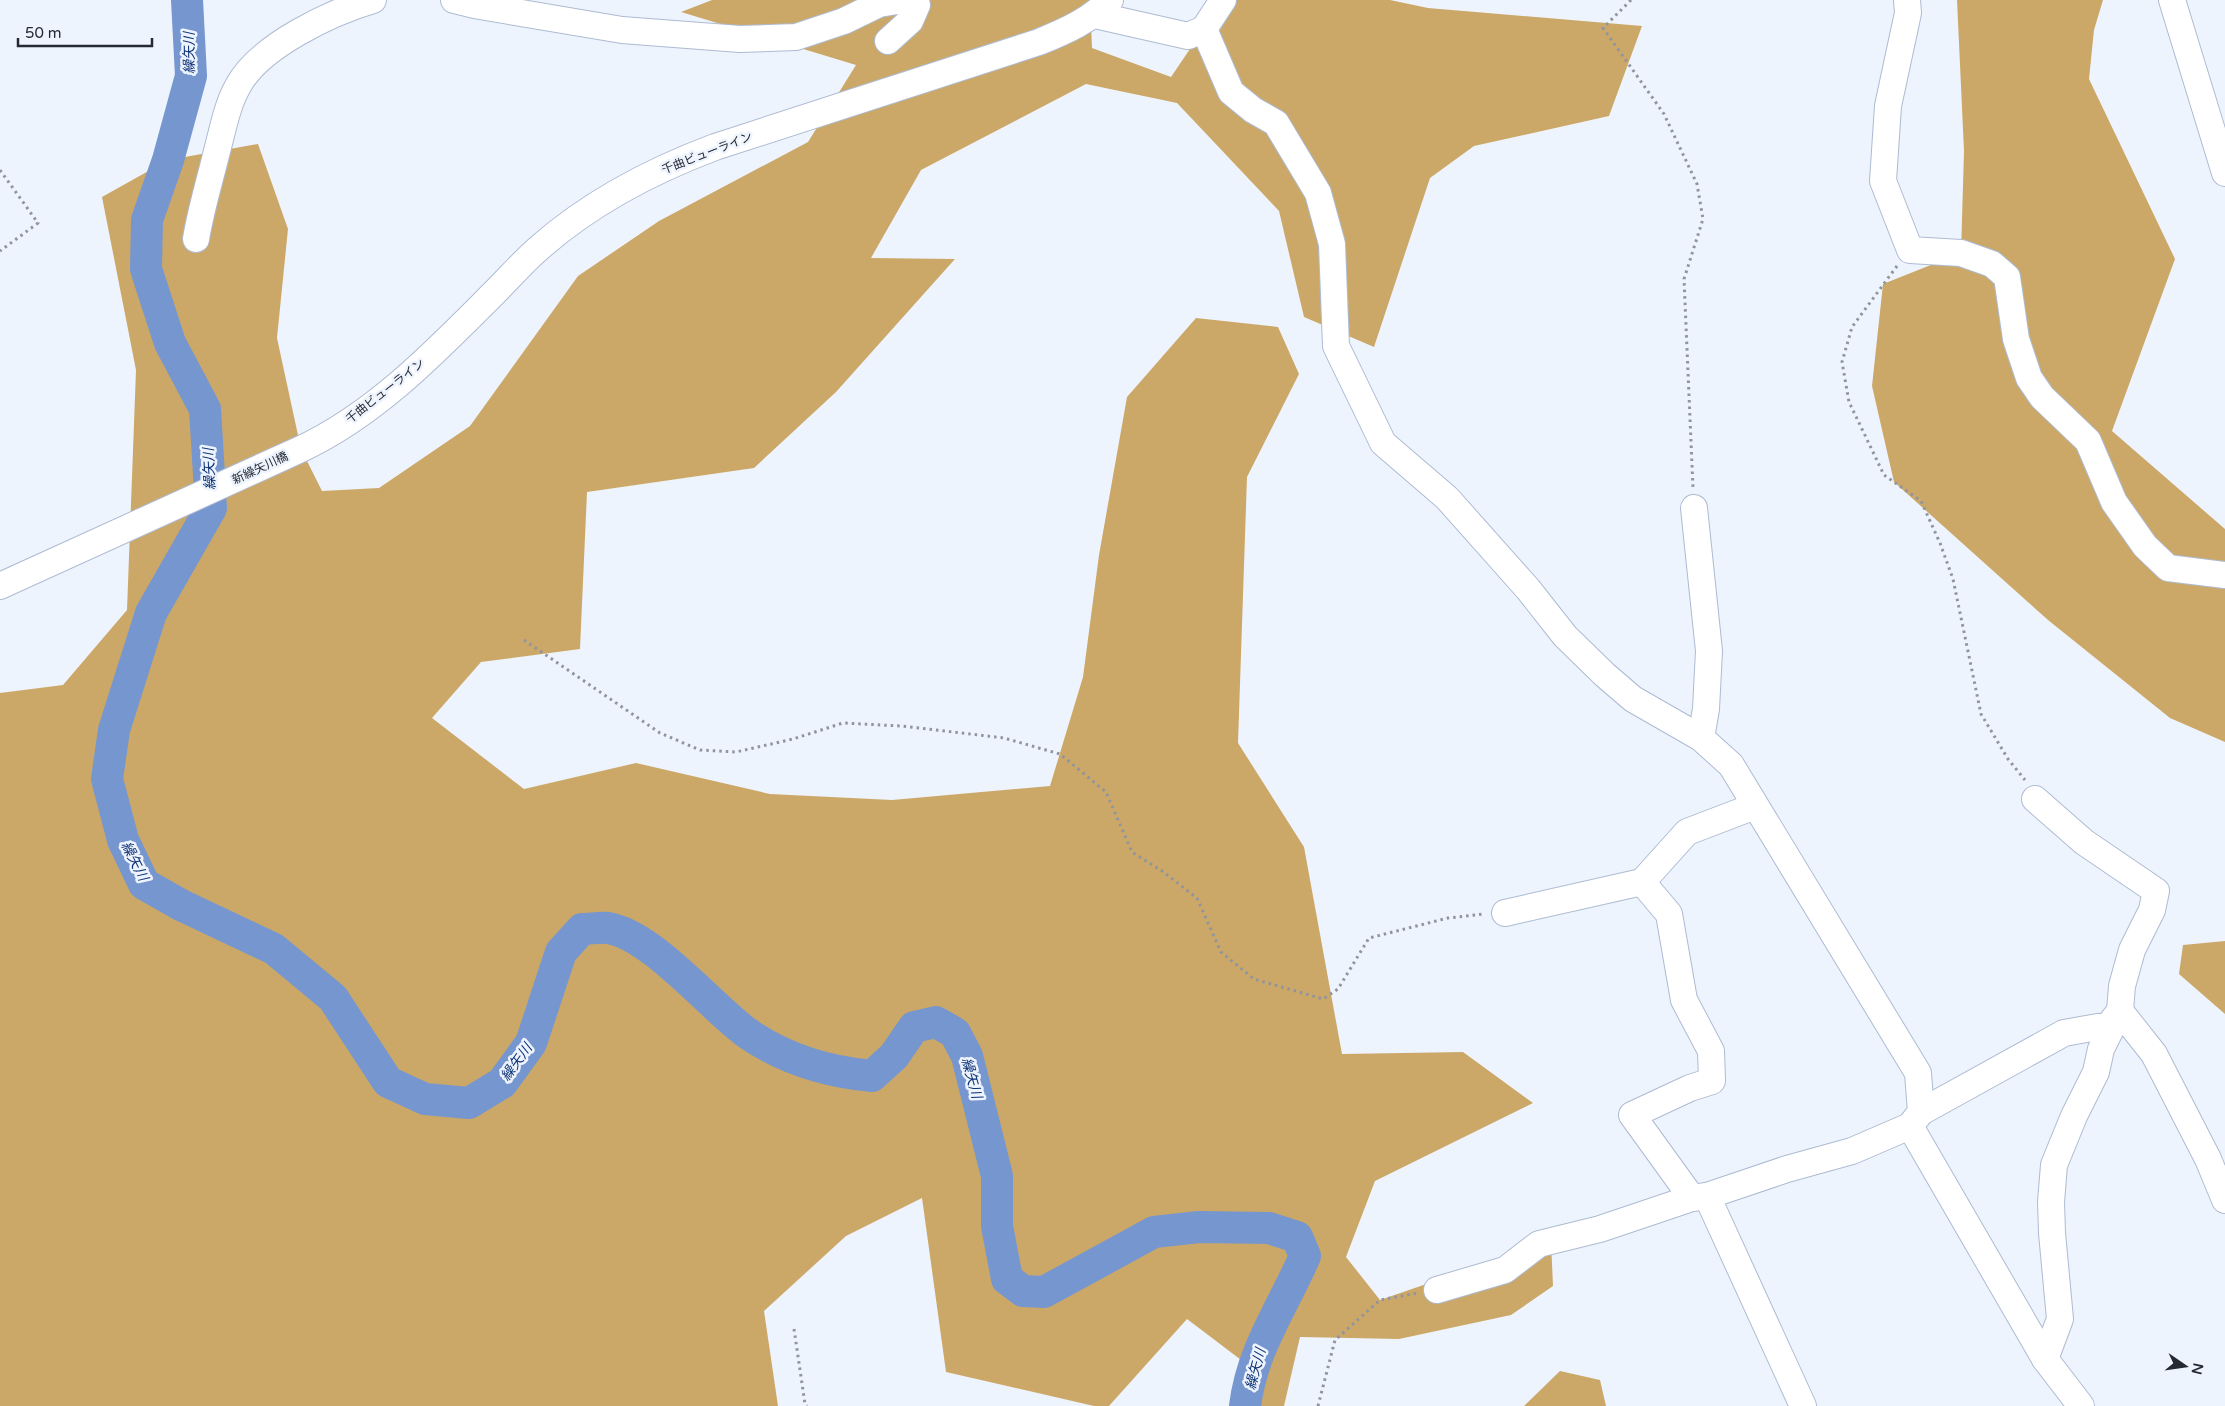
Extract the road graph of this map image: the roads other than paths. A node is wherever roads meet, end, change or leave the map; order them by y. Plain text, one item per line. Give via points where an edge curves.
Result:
1 (373, 0) edge
2 (454, 0) edge
3 (1223, 0) edge
4 (1907, 0) edge
5 (2172, 0) edge
6 (1102, 7) edge
7 (1204, 29) junction
8 (888, 40) dead end
9 (2225, 173) edge
10 (196, 239) dead end
11 (314, 443) joint
12 (1694, 508) road end
13 (2225, 575) edge
14 (0, 586) edge
15 (1701, 738) junction
16 (2035, 799) road end
17 (1755, 806) junction
18 (1642, 882) junction
19 (1504, 912) road end
20 (2120, 1011) junction
21 (1916, 1119) junction
22 (2216, 1156) edge
23 (1699, 1197) junction
24 (2225, 1200) edge
25 (1437, 1290) road end
26 (2045, 1359) junction
27 (1803, 1406) edge
28 (2081, 1406) edge

1 - 10 street via 346,8 304,29 263,55 238,85 226,117
2 - 8 street via 622,30 740,39 796,37 844,21 880,4 897,1 917,4 910,21
3 - 7 street
4 - 13 street via 1908,13 1888,106 1883,182 1910,250 1961,253 1992,264 2007,277 2016,339 2028,378 2042,398 2088,441 2114,502 2145,546 2168,568
5 - 9 street
6 - 7 street via 1188,36
6 - 11 street, 千曲ビューライン via 1070,30 1039,42 715,147 630,184 585,212 539,248 421,364 380,398
7 - 15 street via 1231,92 1276,123 1318,193 1332,244 1336,346 1383,443 1447,498 1565,636 1605,675 1633,699
11 - 14 street, 新繰矢川橋
12 - 15 street via 1708,651 1706,709
15 - 17 street via 1731,765
16 - 20 street via 2084,842 2156,891 2152,910 2132,950 2122,986
17 - 18 street via 1687,832
17 - 21 street via 1918,1073
18 - 19 street
18 - 23 street via 1669,914 1684,1000 1711,1051 1712,1081 1632,1115
20 - 21 street via 2109,1025 2064,1033
20 - 22 street via 2154,1054
20 - 26 street via 2101,1049 2096,1072 2054,1166 2052,1233 2060,1319
21 - 23 street via 1852,1151
21 - 26 street
22 - 24 street
23 - 25 street via 1600,1229 1539,1244 1504,1270
23 - 27 street
26 - 28 street

